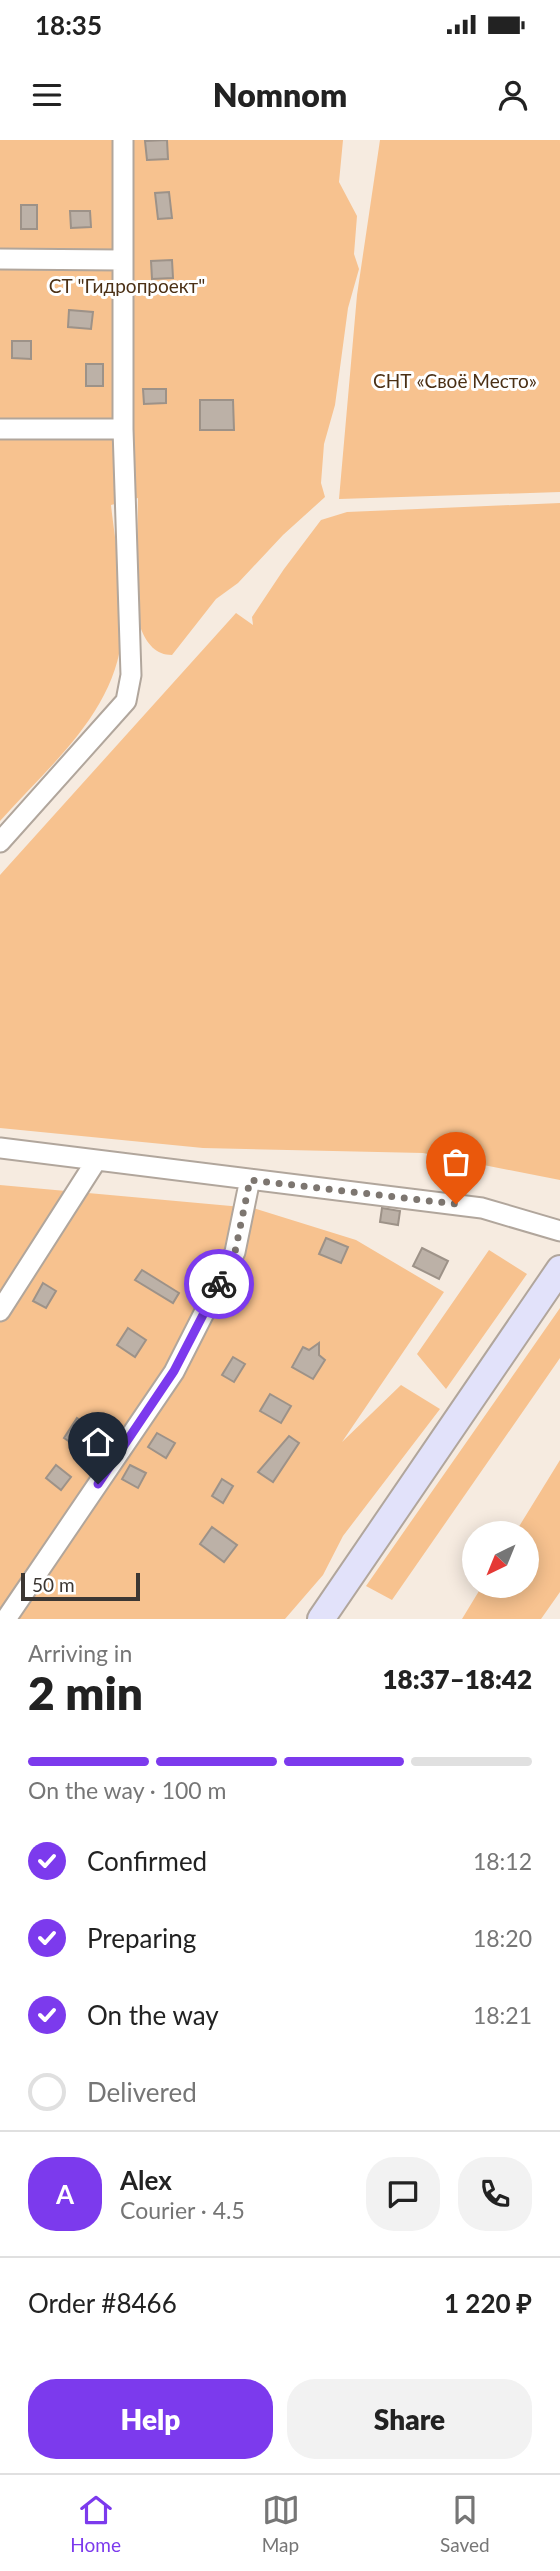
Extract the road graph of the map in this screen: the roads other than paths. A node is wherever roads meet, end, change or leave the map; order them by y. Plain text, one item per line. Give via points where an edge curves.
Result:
1 (123, 140) edge
2 (0, 259) edge
3 (121, 260) junction
4 (0, 429) edge
5 (123, 429) junction
6 (0, 842) edge
7 (0, 1148) edge
8 (96, 1161) junction
9 (250, 1180) junction
10 (560, 1231) edge
11 (560, 1269) edge
12 (0, 1311) edge
13 (6, 1619) edge
14 (321, 1619) edge

1 - 3 street
2 - 3 street
3 - 5 street
4 - 5 street
5 - 6 street via 131,675 126,701
7 - 8 street
8 - 9 street
8 - 12 street
9 - 10 street via 482,1208
9 - 13 street via 235,1252 174,1371
11 - 14 main road

